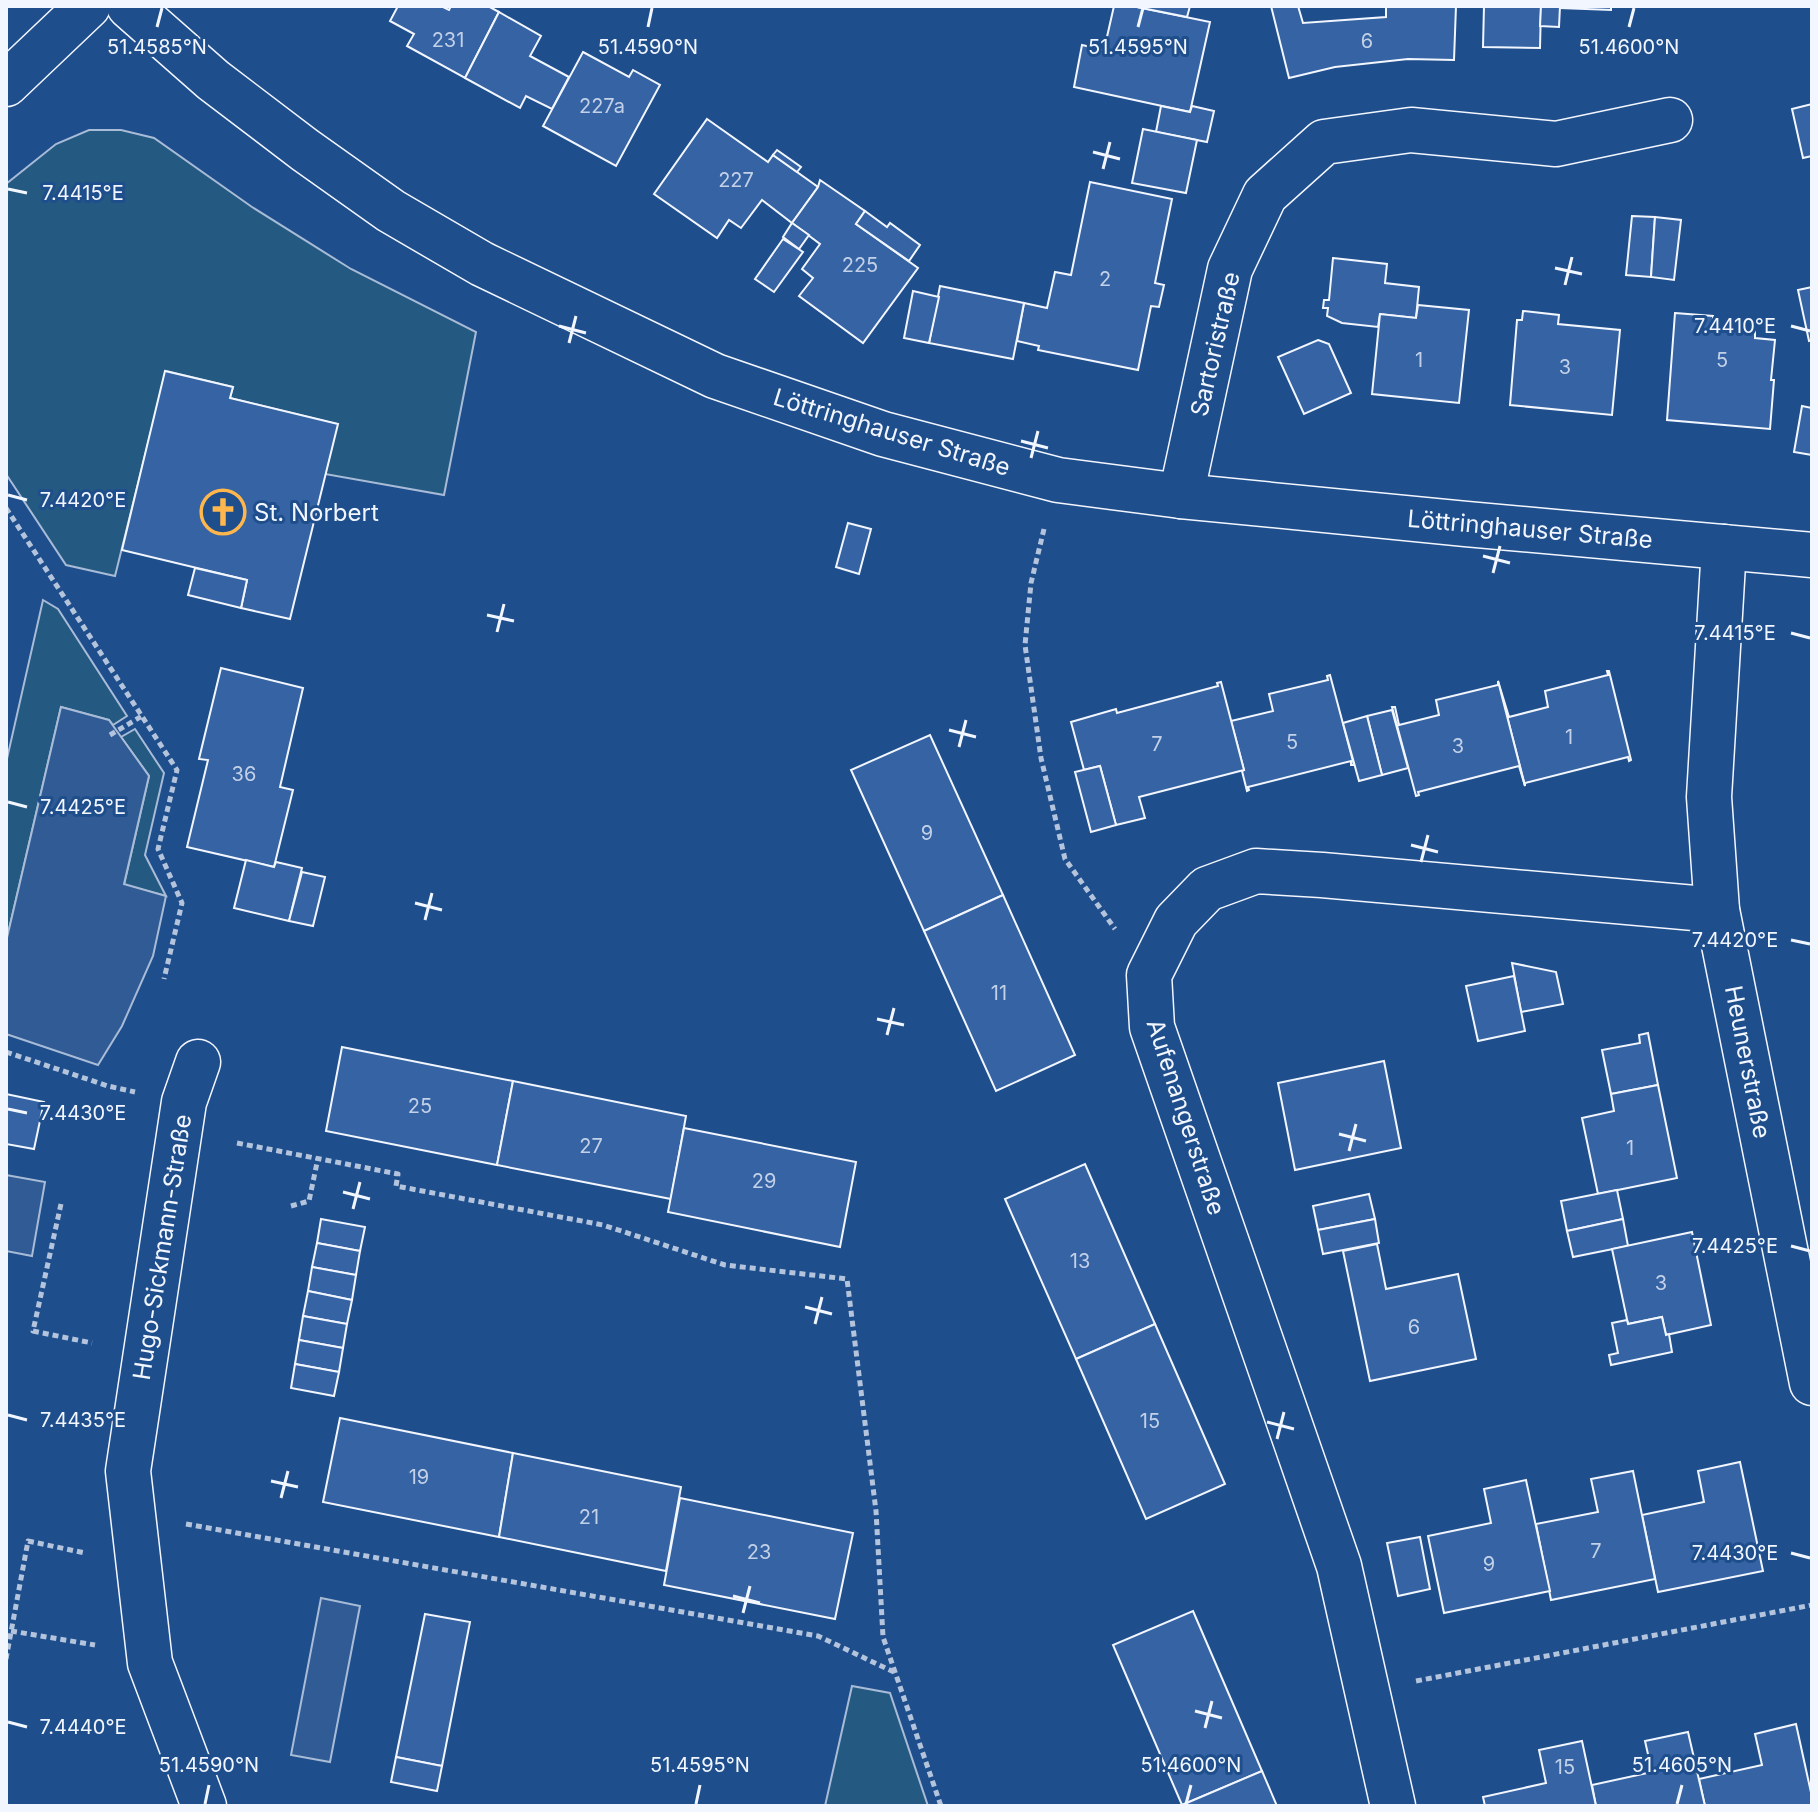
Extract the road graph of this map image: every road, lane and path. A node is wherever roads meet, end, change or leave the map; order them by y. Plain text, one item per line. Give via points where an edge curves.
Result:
1 (88, 6) edge
2 (129, 6) edge
3 (6, 84) edge
4 (1670, 120) dead end
5 (1058, 480) junction
6 (1181, 496) junction
7 (6, 508) edge
8 (1724, 547) junction
9 (1812, 555) edge
10 (142, 716) junction
11 (110, 735) dead end
12 (1717, 910) junction
13 (1149, 975) junction
14 (164, 979) dead end
15 (6, 1052) edge
16 (191, 1082) joint
17 (237, 1143) dead end
18 (318, 1158) junction
19 (61, 1204) dead end
20 (291, 1206) dead end
21 (92, 1343) dead end
22 (1812, 1383) edge
23 (171, 1521) dead end
24 (86, 1553) dead end
25 (1812, 1605) edge
26 (11, 1631) junction
27 (108, 1647) dead end
28 (6, 1659) edge
29 (895, 1673) junction
30 (1366, 1691) junction
31 (204, 1806) edge
32 (941, 1806) edge
33 (1393, 1806) edge

1 - 3 street
2 - 5 street, Löttringhauser Straße via 213,80 305,150 391,211 482,264 715,376 883,434
4 - 6 street, Sartoristraße via 1556,144 1411,130 1324,142 1265,195 1230,269
5 - 6 street, Löttringhauser Straße
5 - 13 path via 1031,583 1025,645 1041,758 1065,859
6 - 8 street, Löttringhauser Straße
7 - 10 path
8 - 9 street, Löttringhauser Straße
8 - 12 street, Heunerstraße via 1709,797
10 - 11 path
10 - 14 path via 177,770 158,849 182,903
12 - 13 street, Aufenangerstraße via 1256,871 1207,889 1176,921
12 - 22 street, Heunerstraße
13 - 30 street, Aufenangerstraße via 1152,1027 1339,1566
15 - 16 path via 108,1086
16 - 31 street, Hugo-Sickmann-Straße via 128,1471 150,1663
17 - 18 path
18 - 20 path via 309,1201
18 - 29 path via 398,1174 396,1186 603,1225 725,1265 847,1279 876,1511 883,1637
19 - 21 path via 33,1331
23 - 29 path via 818,1636
24 - 26 path via 28,1541
25 - 30 path
26 - 27 path
26 - 28 path
29 - 32 path
30 - 33 street, Aufenangerstraße

